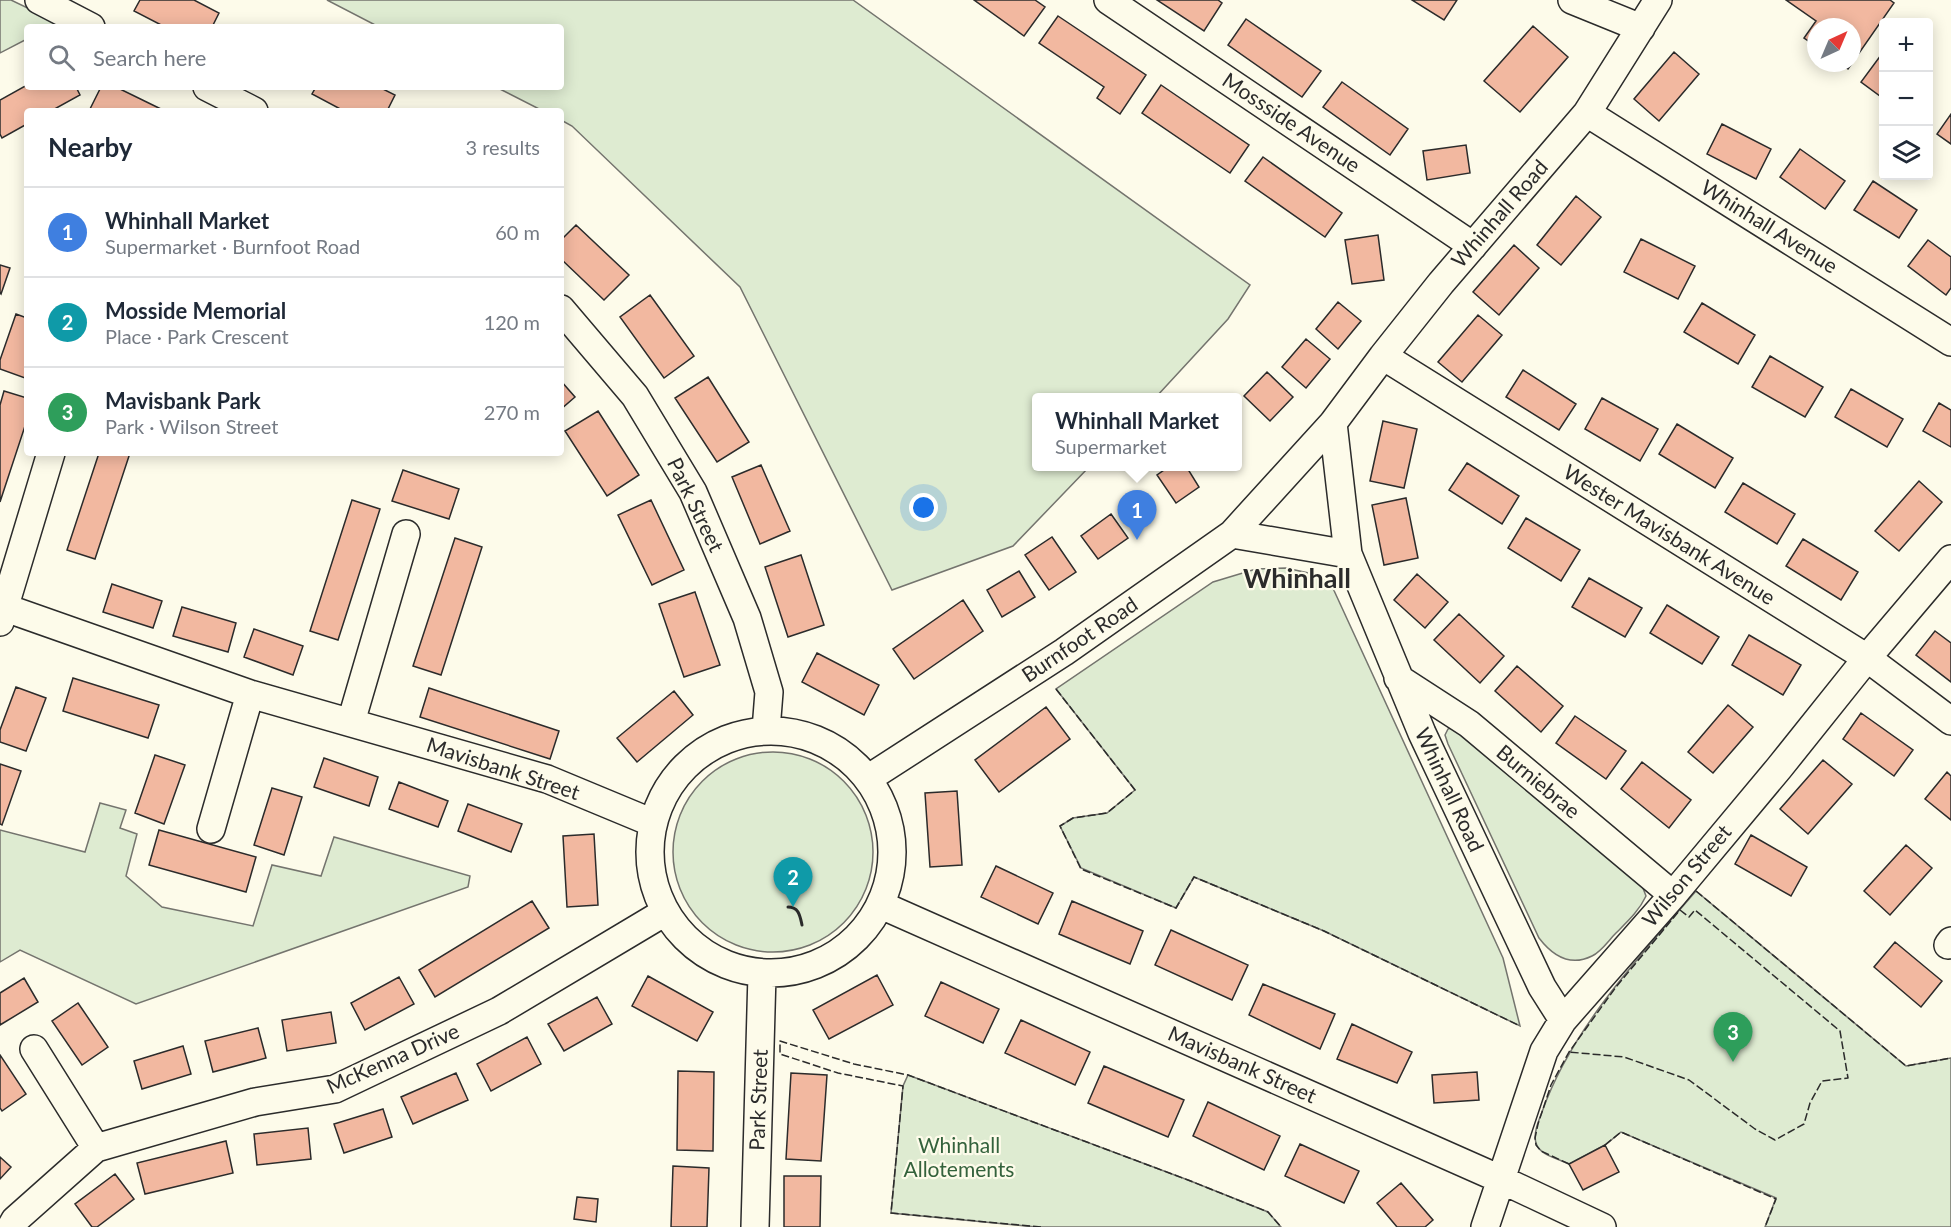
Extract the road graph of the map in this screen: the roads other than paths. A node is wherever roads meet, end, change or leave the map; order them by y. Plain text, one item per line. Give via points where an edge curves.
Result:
1 (39, 0) edge
2 (1108, 0) edge
3 (1572, 0) edge
4 (1658, 0) edge
5 (85, 24) edge
6 (1641, 28) junction
7 (213, 90) edge
8 (248, 108) edge
9 (1587, 113) junction
10 (1473, 246) junction
11 (564, 313) edge
12 (1951, 342) edge
13 (1383, 356) junction
14 (1333, 423) junction
15 (50, 456) edge
16 (1278, 485) joint
17 (406, 534) dead end
18 (1232, 534) junction
19 (1348, 554) junction
20 (1951, 559) edge
21 (2, 612) edge
22 (1867, 658) junction
23 (1398, 678) junction
24 (250, 694) junction
25 (1951, 721) edge
26 (351, 722) junction
27 (766, 730) junction
28 (868, 778) junction
29 (653, 823) junction
30 (211, 829) dead end
31 (1673, 895) junction
32 (881, 905) junction
33 (665, 912) junction
34 (762, 974) junction
35 (1563, 1020) junction
36 (34, 1049) dead end
37 (96, 1148) junction
38 (1500, 1179) junction
39 (10, 1227) edge
40 (755, 1227) edge
41 (1485, 1227) edge
42 (1602, 1227) edge

1 - 5 street
2 - 10 street, Mossside Avenue
3 - 6 street
4 - 6 street, Whinhall Road
6 - 9 street, Whinhall Road
7 - 8 street
9 - 10 street, Whinhall Road
9 - 12 street, Whinhall Avenue
10 - 13 street, Whinhall Road
11 - 27 street, Park Street via 635,396 693,492 747,618 769,692
13 - 14 street, Whinhall Road
13 - 22 street, Wester Mavisbank Avenue
14 - 16 street, Whinhall Road
14 - 19 street, Whinhall Road
15 - 21 street, Mavisbank Street
16 - 18 street, Burnfoot Road
17 - 26 street
18 - 19 street
18 - 28 street, Burnfoot Road via 1073,646
19 - 23 street, Whinhall Road
20 - 22 street, Wilson Street
21 - 24 street, Mavisbank Street
22 - 25 street, Wester Mavisbank Avenue
22 - 31 street, Wilson Street
23 - 31 street, Burniebrae via 1469,724
23 - 35 street, Whinhall Road via 1542,987
24 - 26 street, Mavisbank Street
24 - 30 street
26 - 29 street, Mavisbank Street via 547,779
27 - 28 street via 792,732 836,748
27 - 29 street via 732,737 700,753 674,778
28 - 32 street via 887,812 893,850 888,887
29 - 33 street via 649,853 654,884
31 - 35 street, Wilson Street
32 - 34 street via 850,946 830,959 797,971
32 - 38 street, Mavisbank Street
33 - 34 street via 692,945 729,966
33 - 37 street, McKenna Drive via 499,1011 335,1089 255,1102
34 - 40 street, Park Street
35 - 38 street, Wilson Street via 1544,1051
36 - 37 street
37 - 39 street, McKenna Drive
38 - 41 street, Wilson Street
38 - 42 street, Mavisbank Street

